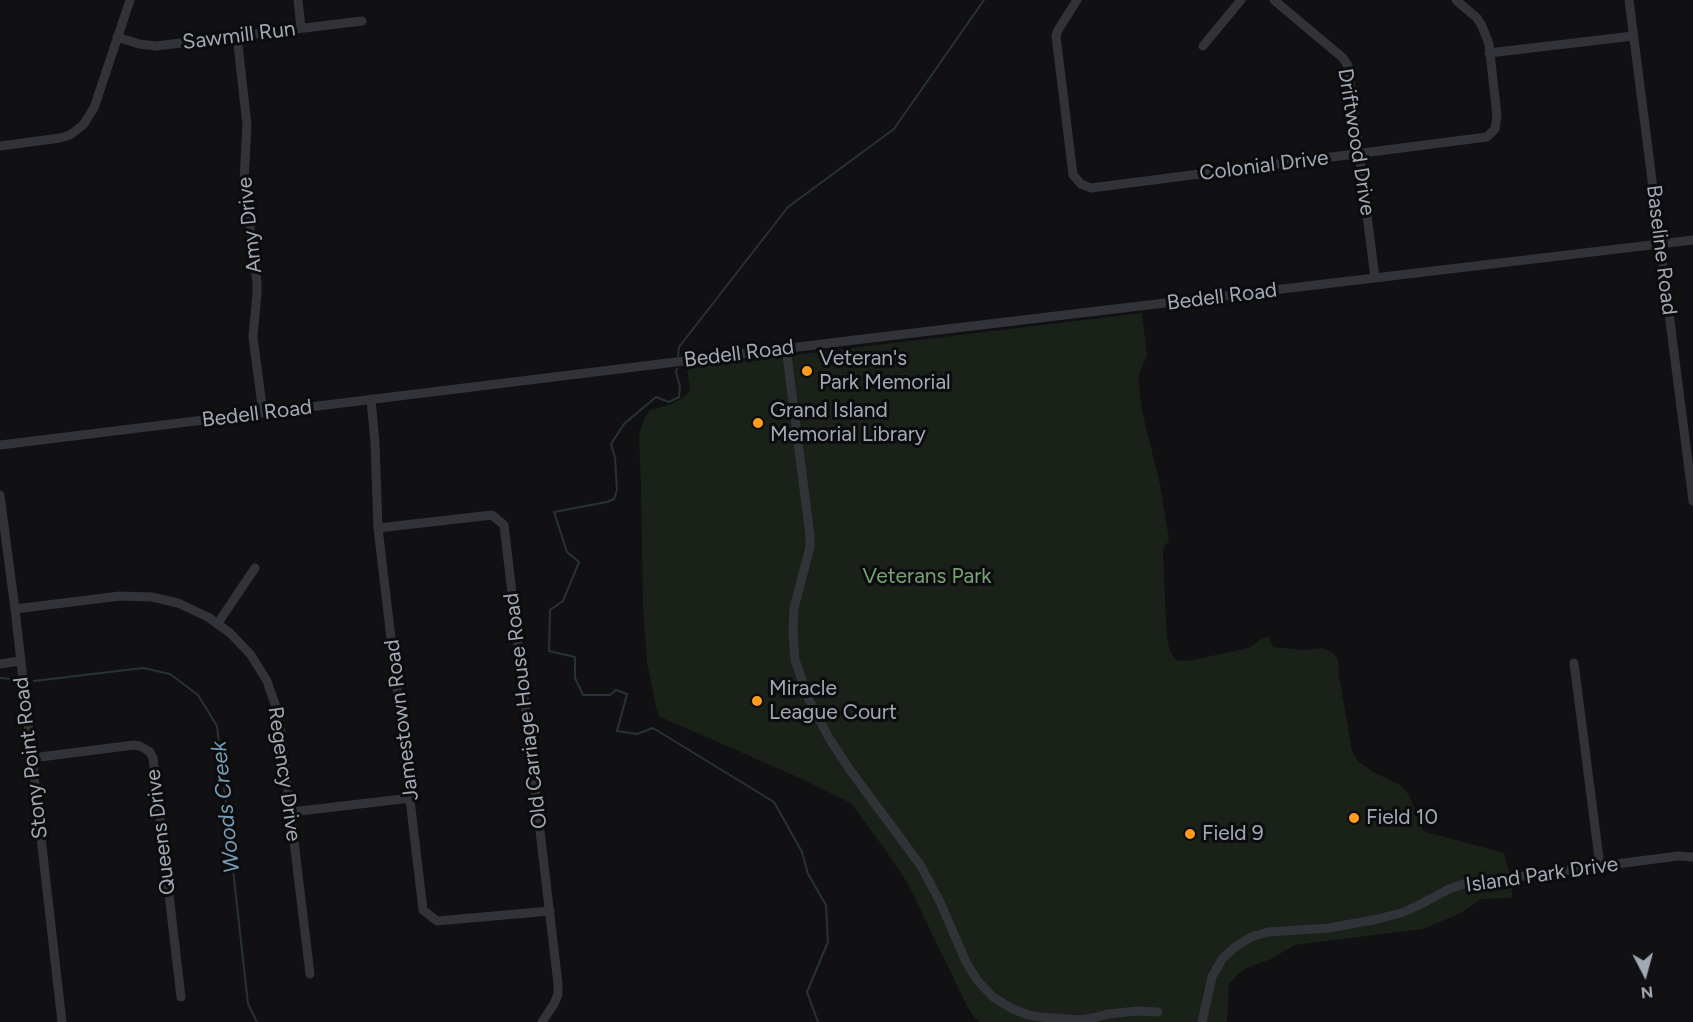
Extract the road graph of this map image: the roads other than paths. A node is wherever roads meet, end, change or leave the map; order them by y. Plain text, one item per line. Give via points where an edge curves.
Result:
1 (130, 0) edge
2 (298, 0) edge
3 (1077, 0) edge
4 (1241, 0) edge
5 (1274, 0) edge
6 (1456, 0) edge
7 (1629, 0) edge
8 (362, 21) dead end
9 (301, 28) junction
10 (237, 36) junction
11 (1633, 36) junction
12 (117, 37) junction
13 (1203, 46) dead end
14 (1489, 53) junction
15 (0, 146) edge
16 (1360, 155) junction
17 (1693, 240) edge
18 (1660, 245) junction
19 (1375, 278) junction
20 (786, 348) junction
21 (371, 399) junction
22 (263, 413) junction
23 (0, 445) edge
24 (0, 495) edge
25 (1693, 501) edge
26 (378, 528) junction
27 (255, 568) dead end
28 (15, 609) junction
29 (218, 623) junction
30 (20, 662) junction
31 (1574, 663) dead end
32 (0, 664) edge
33 (32, 758) junction
34 (411, 798) junction
35 (291, 812) junction
36 (1693, 857) edge
37 (1600, 866) junction
38 (550, 910) junction
39 (310, 974) dead end
40 (181, 997) dead end
41 (1158, 1012) dead end
42 (62, 1022) edge
43 (542, 1022) edge
44 (1202, 1022) edge

1 - 12 street
2 - 9 street
3 - 16 street, Colonial Drive via 1056,36 1072,169 1081,184 1091,188
4 - 13 street
5 - 16 street, Driftwood Drive via 1346,61
6 - 14 street, Colonial Drive via 1482,26
7 - 11 street, Baseline Road
8 - 9 street, Sawmill Run
9 - 10 street, Sawmill Run
10 - 12 street, Sawmill Run via 156,46
10 - 22 street, Amy Drive via 248,125 244,180 257,282 253,337
11 - 14 street
11 - 18 street, Baseline Road
12 - 15 street via 94,108 77,130 60,138
14 - 16 street, Colonial Drive via 1497,116 1491,134 1482,139
16 - 19 street, Driftwood Drive
17 - 18 street, Bedell Road
18 - 19 street, Bedell Road
18 - 25 street, Baseline Road
19 - 20 street, Bedell Road
20 - 21 street, Bedell Road
20 - 41 street via 810,536 794,608 795,660 809,699 830,738 921,866 966,962 993,997 1011,1008 1041,1017 1080,1020 1137,1011
21 - 22 street, Bedell Road
21 - 26 street, Jamestown Road
22 - 23 street, Bedell Road
24 - 28 street, Stony Point Road
26 - 34 street, Jamestown Road
26 - 38 street, Old Carriage House Road via 492,515 504,525
27 - 29 street
28 - 29 street, Regency Drive via 136,595 178,603
28 - 30 street, Stony Point Road
29 - 35 street, Regency Drive via 251,655 273,695
30 - 32 street
30 - 33 street, Stony Point Road
31 - 37 street
33 - 40 street, Queens Drive via 134,746 150,752
33 - 42 street, Stony Point Road
34 - 35 street
34 - 38 street, Jamestown Road via 423,910 437,921
35 - 39 street, Regency Drive
36 - 37 street, Island Park Drive
37 - 44 street, Island Park Drive via 1463,884 1404,912 1378,919 1251,937 1222,958 1212,976
38 - 43 street, Old Carriage House Road via 558,994

